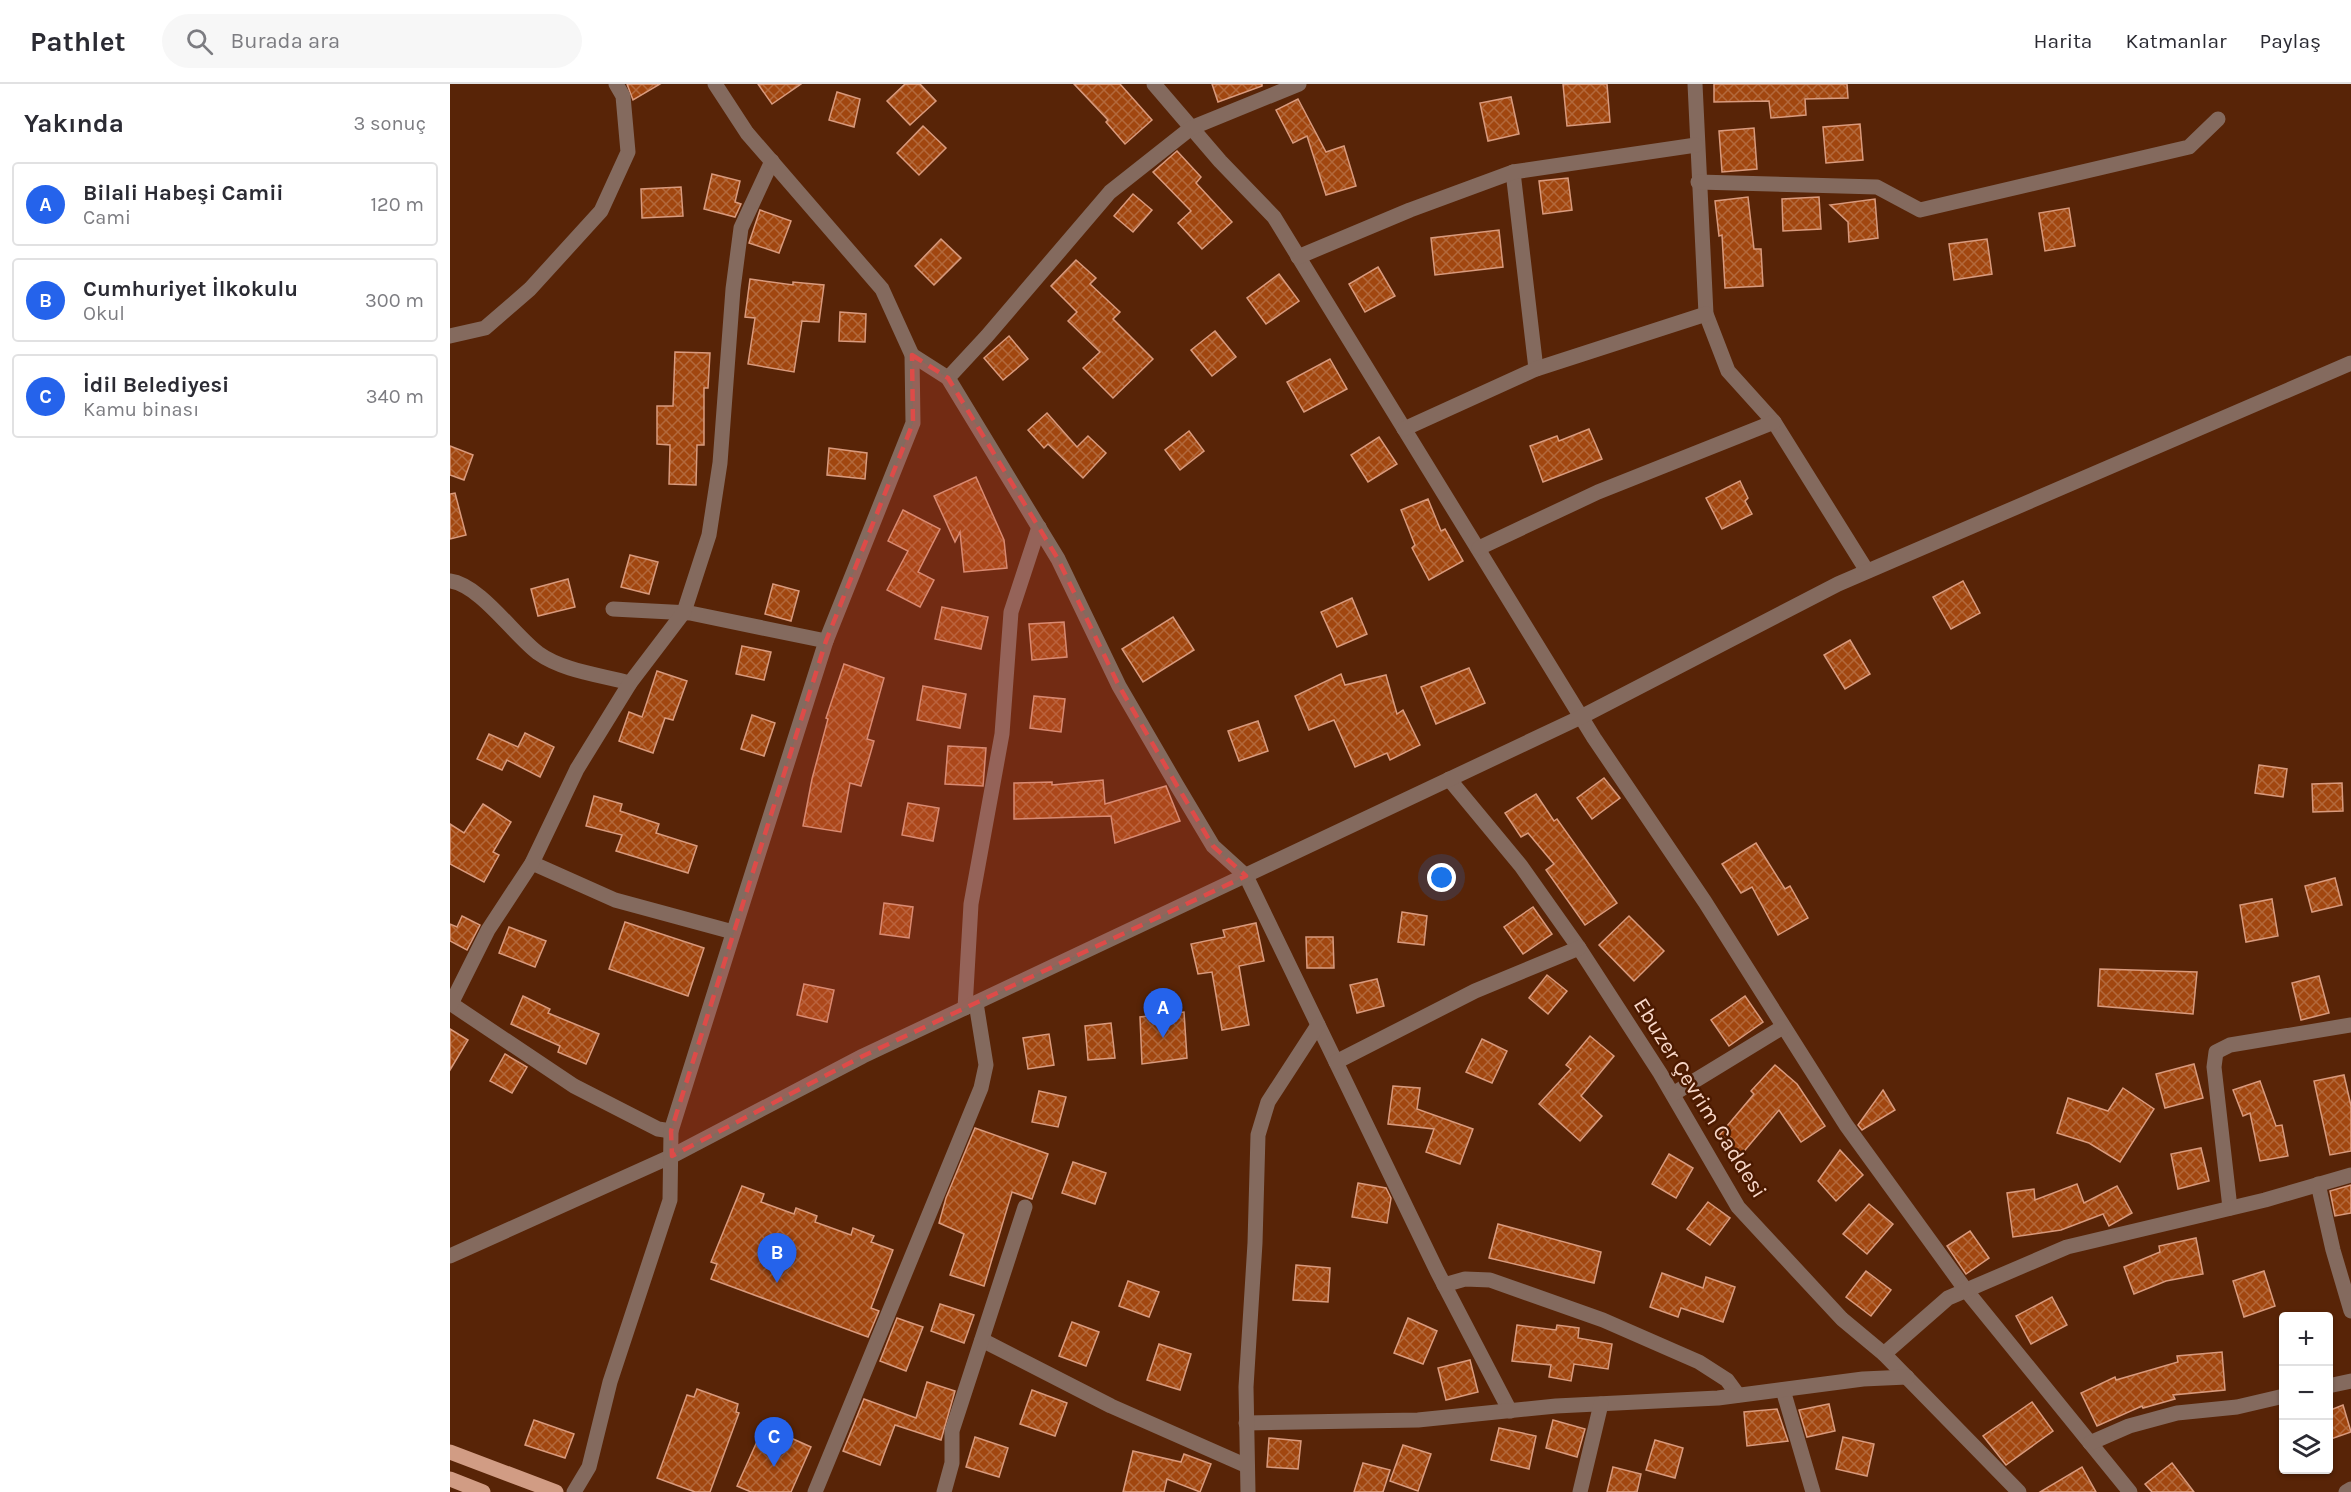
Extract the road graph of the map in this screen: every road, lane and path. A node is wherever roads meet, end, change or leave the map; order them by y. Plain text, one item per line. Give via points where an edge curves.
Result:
1 (616, 84) edge
2 (716, 84) edge
3 (1154, 84) edge
4 (1299, 84) edge
5 (1695, 84) edge
6 (2218, 119) dead end
7 (1191, 128) junction
8 (1696, 145) junction
9 (772, 161) junction
10 (1513, 172) junction
11 (1698, 182) junction
12 (1298, 257) junction
13 (1706, 314) junction
14 (450, 336) edge
15 (912, 355) junction
16 (2351, 363) edge
17 (1536, 369) junction
18 (948, 378) junction
19 (1774, 422) junction
20 (1404, 429) junction
21 (1040, 527) junction
22 (1479, 548) junction
23 (1867, 571) junction
24 (450, 581) edge
25 (614, 609) dead end
26 (684, 612) junction
27 (826, 641) junction
28 (630, 683) junction
29 (1581, 717) junction
30 (1449, 779) junction
31 (532, 863) junction
32 (1246, 876) junction
33 (734, 932) junction
34 (1579, 948) junction
35 (451, 1004) edge
36 (970, 1006) junction
37 (1318, 1025) junction
38 (2351, 1025) edge
39 (1783, 1027) junction
40 (1336, 1062) junction
41 (1672, 1094) junction
42 (671, 1131) junction
43 (672, 1156) junction
44 (2351, 1175) edge
45 (2318, 1184) junction
46 (1025, 1208) dead end
47 (2230, 1208) junction
48 (450, 1256) edge
49 (1444, 1285) junction
50 (1965, 1289) junction
51 (2351, 1311) edge
52 (982, 1340) junction
53 (1884, 1354) junction
54 (1907, 1377) junction
55 (2351, 1381) edge
56 (2333, 1385) edge
57 (1783, 1390) junction
58 (1738, 1395) junction
59 (2279, 1397) edge
60 (1601, 1404) junction
61 (1510, 1411) junction
62 (1246, 1423) junction
63 (2090, 1443) junction
64 (450, 1452) edge
65 (1247, 1466) junction
66 (450, 1479) edge
67 (2351, 1489) edge
68 (483, 1492) edge
69 (556, 1492) edge
70 (574, 1492) edge
71 (815, 1492) edge
72 (944, 1492) edge
73 (1248, 1492) edge
74 (1580, 1492) edge
75 (1813, 1492) edge
76 (2019, 1492) edge
77 (2130, 1492) edge
78 (2346, 1492) edge

1 - 14 street via 623,96 628,152 601,211 530,289 485,328
2 - 9 street via 747,133
3 - 7 street
4 - 7 street
5 - 8 street
6 - 11 street via 2189,147 1920,210 1877,187
7 - 12 street via 1274,218
7 - 18 street via 1110,192
8 - 10 street
8 - 11 street
9 - 15 street via 882,288
9 - 26 street via 741,228 732,288 720,463 709,535
10 - 12 street
10 - 17 street
11 - 13 street
12 - 20 street
13 - 17 street
13 - 19 street via 1728,371
15 - 18 street
15 - 27 street via 913,423
16 - 23 street
17 - 20 street
18 - 21 street
19 - 22 street via 1598,492
19 - 23 street
20 - 22 street
21 - 32 street via 1119,686 1170,774 1213,846
21 - 36 street via 1011,612 1002,734 971,904
22 - 29 street
23 - 29 street
24 - 28 street via 460,582 539,653 556,663
25 - 26 street
26 - 27 street
26 - 28 street
27 - 33 street
28 - 31 street via 577,769
29 - 30 street
29 - 39 street
30 - 32 street
30 - 34 street, Ebuzer Çevrim Caddesi via 1521,866
31 - 33 street via 615,900
31 - 35 street via 488,930
32 - 36 street
32 - 37 street
33 - 42 street
34 - 40 street via 1475,991
34 - 41 street, Ebuzer Çevrim Caddesi
35 - 42 street via 574,1086 658,1129
36 - 43 street via 862,1056
36 - 71 street via 986,1065 981,1089
37 - 40 street
37 - 62 street via 1268,1102 1258,1135
38 - 47 street via 2230,1046 2216,1052 2214,1066
39 - 41 street
39 - 50 street via 1846,1125
40 - 49 street
41 - 53 street, Ebuzer Çevrim Caddesi via 1738,1207 1842,1319
42 - 43 street
43 - 48 street
43 - 70 street via 670,1200 610,1382 589,1467
44 - 45 street
45 - 47 street
45 - 51 street
46 - 52 street
47 - 50 street via 2067,1247
49 - 58 street via 1465,1279 1490,1280 1603,1320 1699,1362 1727,1380
49 - 61 street
50 - 53 street via 1948,1298
50 - 63 street
52 - 65 street via 1111,1406
52 - 72 street via 952,1431 952,1463
53 - 54 street, Ebuzer Çevrim Caddesi
54 - 57 street
54 - 76 street, Ebuzer Çevrim Caddesi
55 - 56 street
57 - 58 street
57 - 75 street
58 - 60 street
59 - 63 street via 2237,1407 2177,1413 2129,1426
60 - 61 street
60 - 74 street
61 - 62 street via 1418,1420
62 - 65 street
63 - 77 street
64 - 69 main road
65 - 73 street
66 - 68 main road
67 - 78 street

